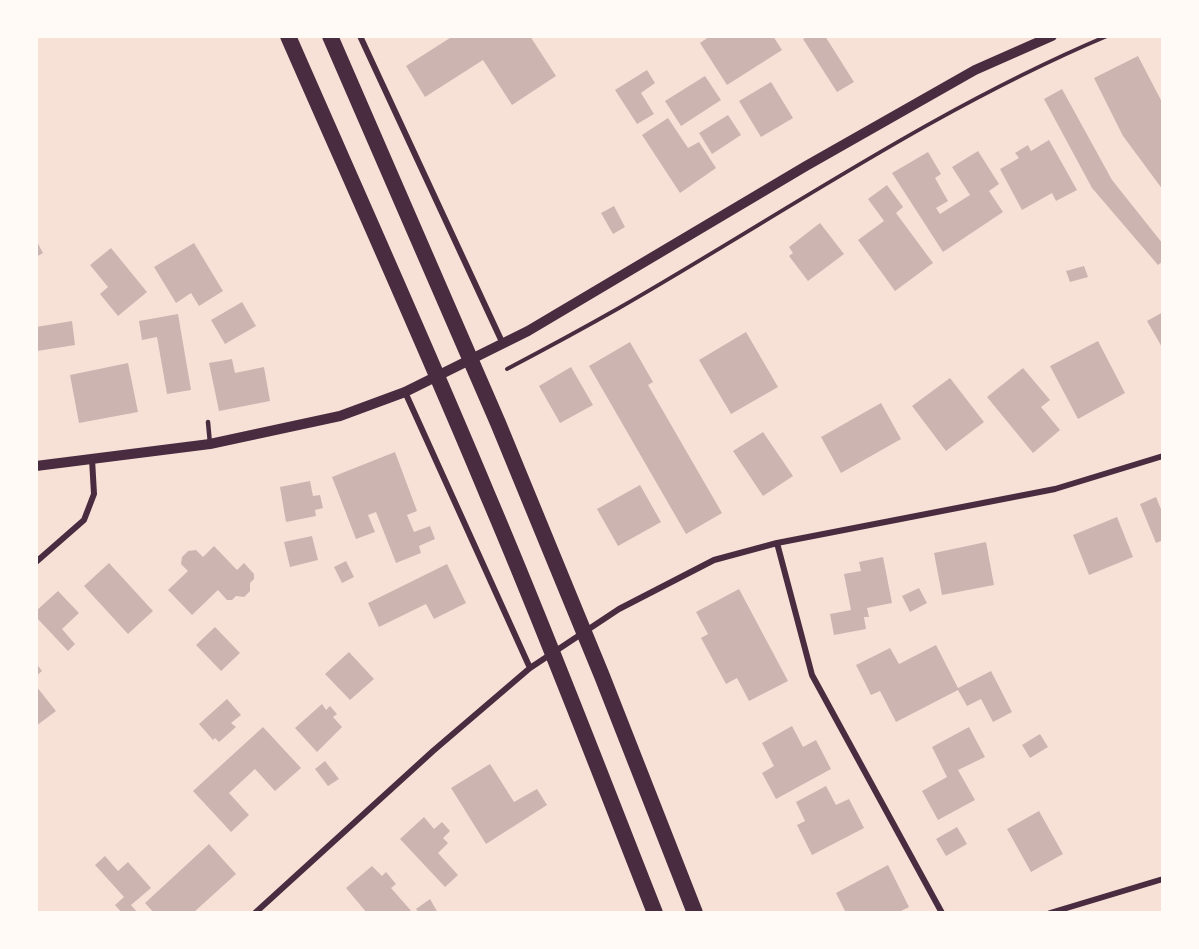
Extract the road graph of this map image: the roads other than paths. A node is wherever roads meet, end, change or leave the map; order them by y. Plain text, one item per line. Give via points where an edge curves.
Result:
1 (288, 36) edge
2 (330, 36) edge
3 (360, 36) edge
4 (1052, 36) edge
5 (503, 344) junction
6 (405, 392) junction
7 (208, 422) dead end
8 (210, 444) junction
9 (1163, 456) edge
10 (92, 459) junction
11 (36, 466) edge
12 (777, 543) junction
13 (36, 562) edge
14 (530, 668) junction
15 (1163, 879) edge
16 (255, 913) edge
17 (655, 913) edge
18 (695, 913) edge
19 (942, 913) edge
20 (1050, 913) edge

1 - 17 highway via 488,496
2 - 18 highway via 489,402
3 - 5 street
4 - 5 street via 975,70
5 - 6 street
6 - 8 street via 340,416
6 - 14 street
7 - 8 lane
8 - 10 street
9 - 12 street via 1055,489
10 - 11 street
10 - 13 street via 94,494 84,520
12 - 14 street via 714,560 619,609
12 - 19 street via 812,675
14 - 16 street
15 - 20 street

